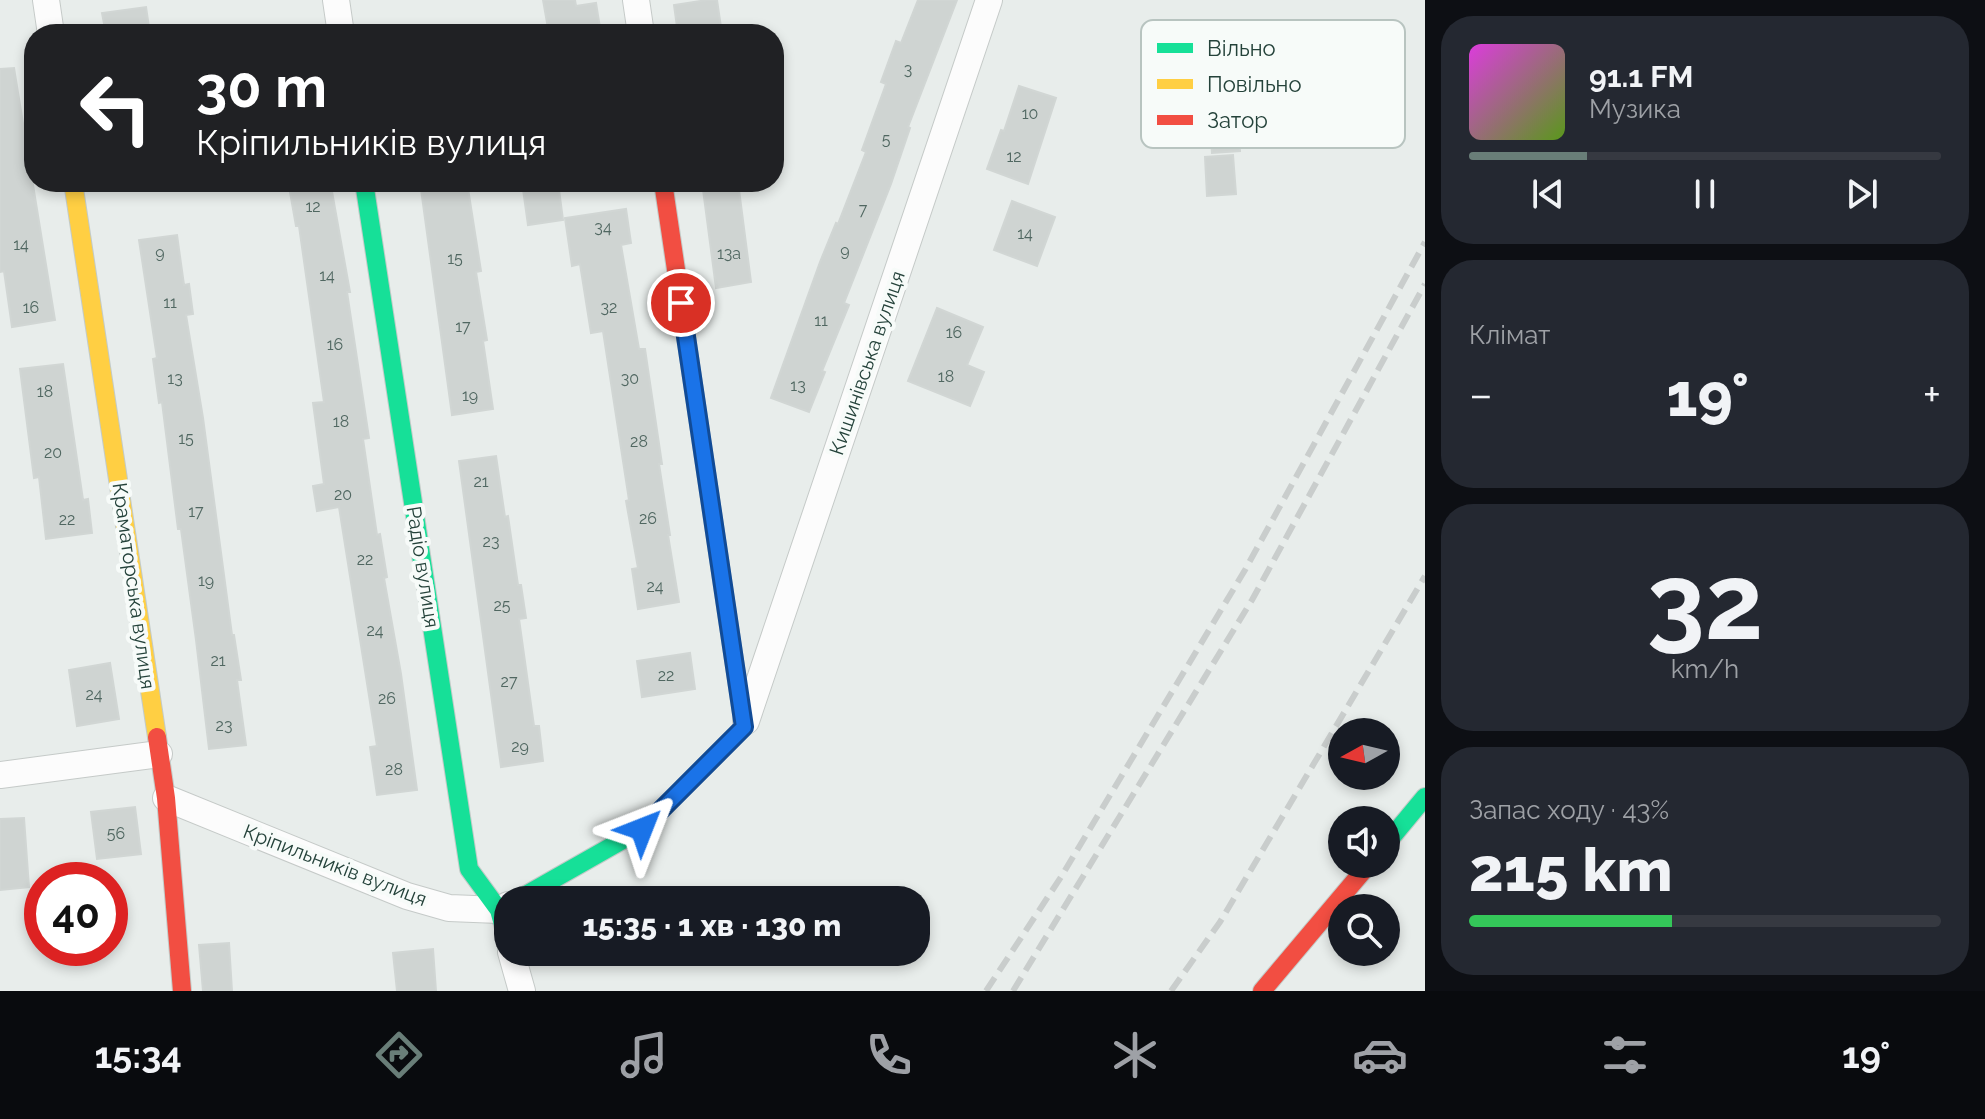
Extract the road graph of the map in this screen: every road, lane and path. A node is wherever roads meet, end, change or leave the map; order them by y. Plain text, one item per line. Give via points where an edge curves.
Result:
1 (46, 0) edge
2 (336, 0) edge
3 (636, 0) edge
4 (989, 0) edge
5 (50, 24) edge
6 (340, 24) edge
7 (640, 24) edge
8 (75, 192) edge
9 (366, 192) edge
10 (664, 192) edge
11 (744, 727) junction
12 (159, 754) junction
13 (0, 775) edge
14 (1425, 797) edge
15 (166, 798) junction
16 (1400, 827) edge
17 (1357, 878) edge
18 (542, 886) edge
19 (494, 892) edge
20 (494, 906) edge
21 (515, 966) edge
22 (182, 991) edge
23 (522, 991) edge
24 (1262, 991) edge

1 - 5 street
2 - 6 street
3 - 7 street
4 - 11 street, Кишинівська вулиця
8 - 12 street, Краматорська вулиця
9 - 19 street, Радіо вулиця via 469,869
10 - 11 street
11 - 18 street via 642,829
12 - 13 street
12 - 15 street, Краматорська вулиця
14 - 16 street
15 - 20 street, Кріпильників вулиця via 407,896 449,908
15 - 22 street, Краматорська вулиця
17 - 24 street
21 - 23 street

